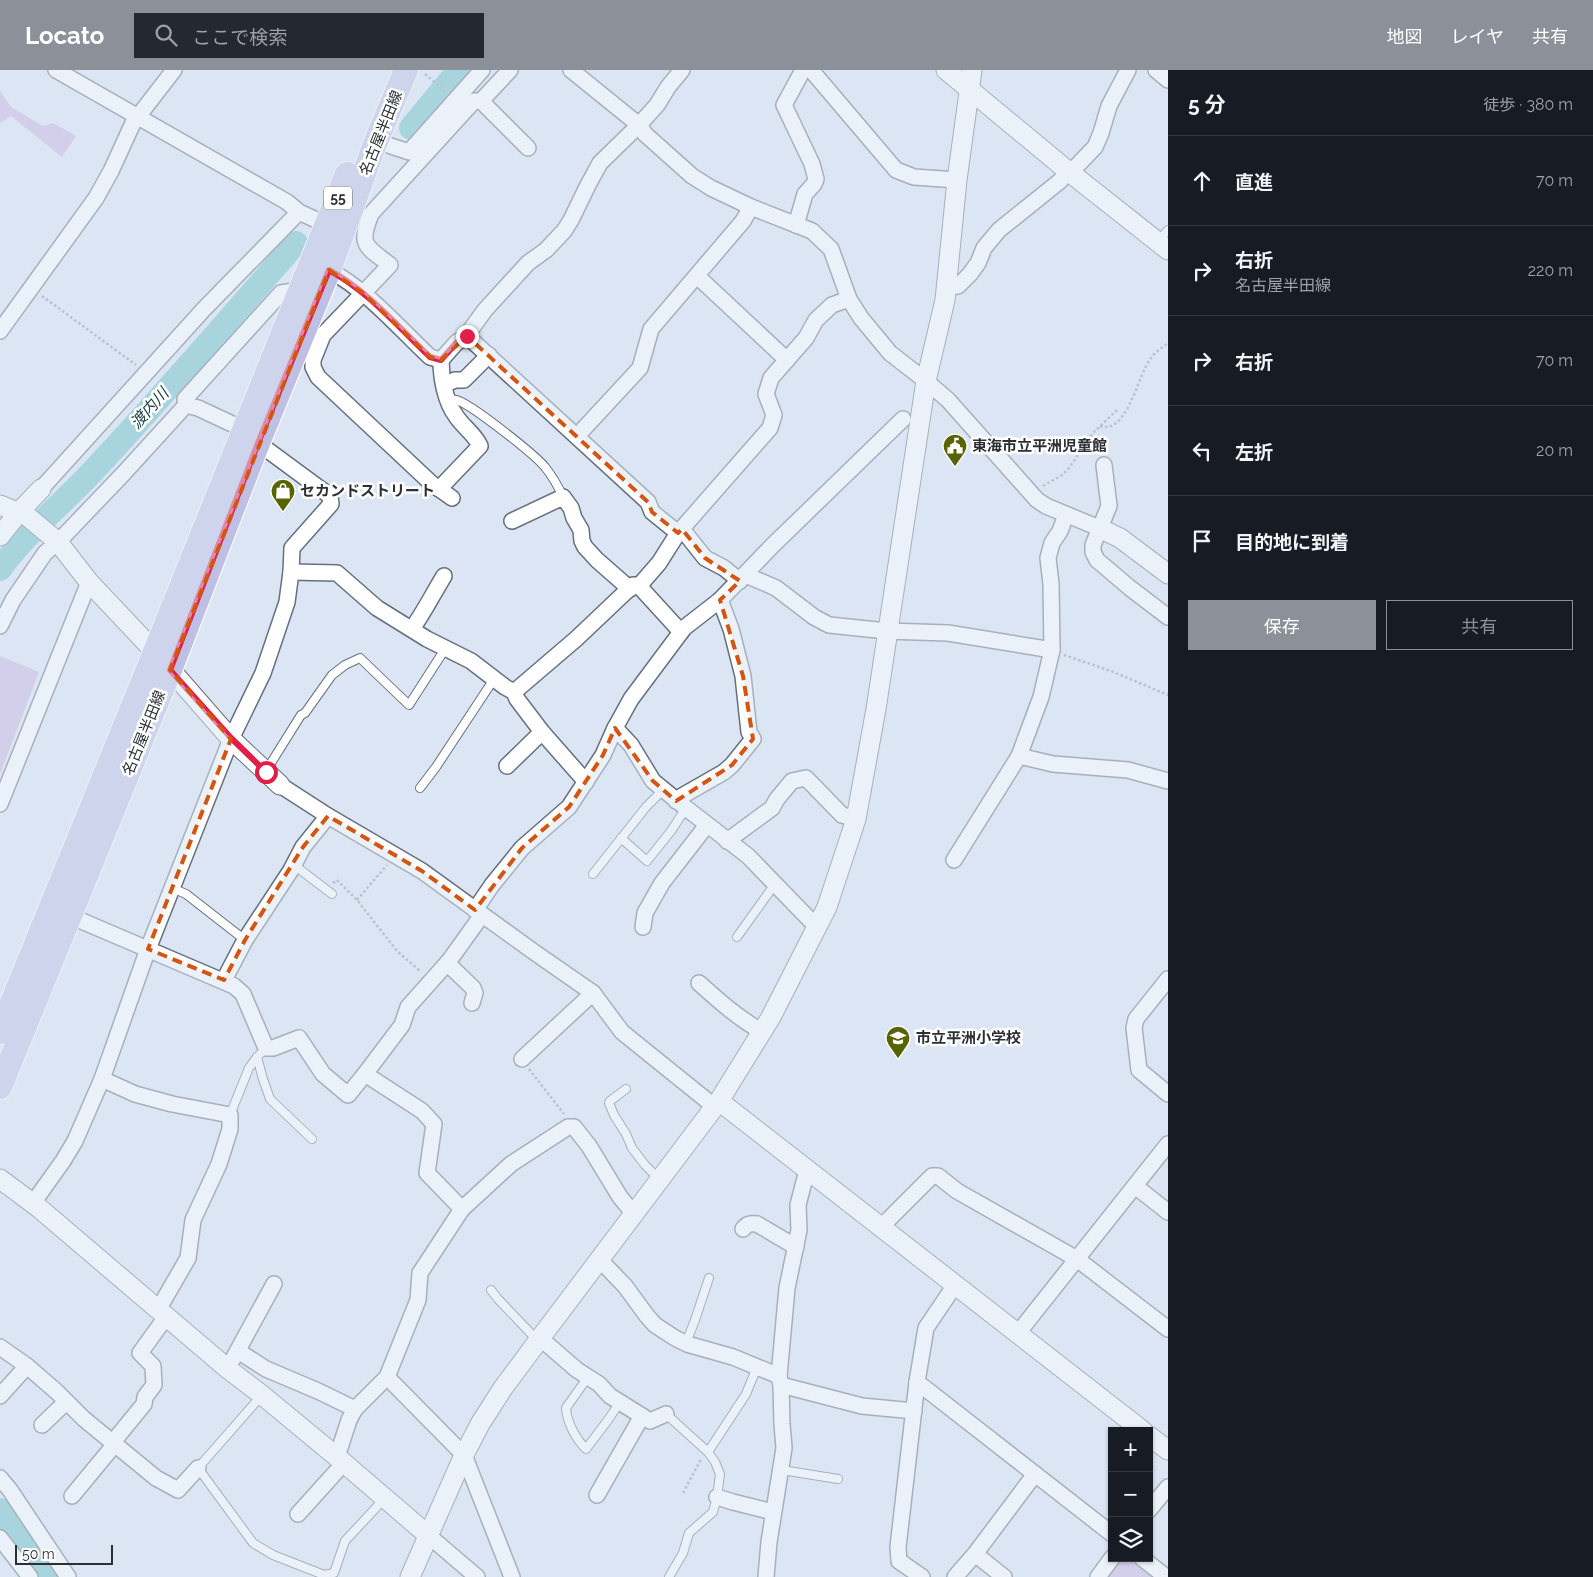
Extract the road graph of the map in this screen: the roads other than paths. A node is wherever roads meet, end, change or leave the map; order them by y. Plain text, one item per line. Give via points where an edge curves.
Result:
1 (56, 70) edge
2 (174, 70) edge
3 (389, 70) edge
4 (482, 70) edge
5 (510, 70) edge
6 (571, 70) edge
7 (682, 70) edge
8 (803, 70) edge
9 (811, 70) edge
10 (946, 70) edge
11 (972, 70) edge
12 (1128, 70) edge
13 (1156, 70) edge
14 (415, 72) edge
15 (1168, 80) edge
16 (970, 90) junction
17 (481, 101) junction
18 (137, 117) junction
19 (639, 125) junction
20 (376, 141) junction
21 (528, 148) dead end
22 (1069, 172) junction
23 (957, 180) junction
24 (751, 207) junction
25 (299, 212) junction
26 (327, 224) junction
27 (796, 225) junction
28 (1164, 241) edge
29 (329, 270) junction
30 (697, 276) junction
31 (947, 287) junction
32 (301, 290) junction
33 (363, 293) junction
34 (849, 299) junction
35 (0, 331) edge
36 (467, 336) junction
37 (489, 355) junction
38 (441, 360) junction
39 (786, 360) junction
40 (926, 381) junction
41 (446, 392) junction
42 (186, 405) junction
43 (903, 419) dead end
44 (251, 436) junction
45 (577, 436) junction
46 (1104, 466) dead end
47 (439, 488) junction
48 (41, 489) joint
49 (562, 497) junction
50 (452, 498) dead end
51 (0, 505) edge
52 (23, 514) junction
53 (1066, 515) junction
54 (512, 521) dead end
55 (1100, 528) junction
56 (680, 531) junction
57 (0, 536) edge
58 (55, 540) junction
59 (291, 572) junction
60 (1168, 574) edge
61 (444, 576) dead end
62 (743, 578) junction
63 (89, 582) junction
64 (634, 587) junction
65 (720, 600) junction
66 (1168, 617) edge
67 (0, 626) edge
68 (412, 629) junction
69 (887, 630) junction
70 (681, 632) junction
71 (445, 649) junction
72 (1052, 651) junction
73 (163, 661) junction
74 (494, 679) junction
75 (514, 692) junction
76 (615, 728) junction
77 (542, 732) junction
78 (231, 738) junction
79 (1019, 756) junction
80 (507, 766) dead end
81 (266, 772) junction
82 (1168, 781) edge
83 (586, 782) junction
84 (280, 785) joint
85 (420, 788) dead end
86 (663, 790) junction
87 (0, 804) edge
88 (681, 804) junction
89 (328, 816) junction
90 (856, 819) junction
91 (707, 825) junction
92 (621, 838) junction
93 (727, 841) junction
94 (954, 860) dead end
95 (294, 865) junction
96 (593, 874) dead end
97 (775, 884) junction
98 (172, 888) junction
99 (330, 892) road end
100 (479, 912) junction
101 (70, 916) junction
102 (818, 925) junction
103 (643, 927) dead end
104 (737, 937) dead end
105 (245, 940) junction
106 (148, 949) junction
107 (448, 964) junction
108 (1168, 979) edge
109 (224, 980) junction
110 (699, 983) dead end
111 (593, 993) junction
112 (472, 1003) dead end
113 (5, 1008) edge
114 (0, 1032) edge
115 (763, 1032) junction
116 (262, 1052) junction
117 (522, 1059) road end
118 (365, 1074) junction
119 (102, 1079) junction
120 (0, 1087) edge
121 (626, 1089) dead end
122 (1168, 1094) edge
123 (717, 1104) junction
124 (230, 1115) junction
125 (312, 1139) dead end
126 (1168, 1144) edge
127 (807, 1170) junction
128 (0, 1179) edge
129 (660, 1180) junction
130 (1135, 1186) junction
131 (33, 1203) junction
132 (462, 1209) junction
133 (1168, 1212) edge
134 (634, 1214) junction
135 (881, 1227) junction
136 (743, 1229) dead end
137 (796, 1247) junction
138 (1077, 1259) junction
139 (600, 1260) junction
140 (709, 1278) dead end
141 (274, 1284) dead end
142 (955, 1285) junction
143 (491, 1290) dead end
144 (162, 1313) junction
145 (1168, 1329) edge
146 (1018, 1334) junction
147 (539, 1339) junction
148 (686, 1343) junction
149 (0, 1347) edge
150 (238, 1351) junction
151 (27, 1366) junction
152 (757, 1367) junction
153 (228, 1369) junction
154 (387, 1377) junction
155 (588, 1377) junction
156 (780, 1380) junction
157 (917, 1382) junction
158 (262, 1395) junction
159 (0, 1396) edge
160 (66, 1402) junction
161 (620, 1402) junction
162 (355, 1410) junction
163 (914, 1411) junction
164 (666, 1414) joint
165 (642, 1416) junction
166 (42, 1425) dead end
167 (1138, 1427) edge
168 (1153, 1439) edge
169 (114, 1443) junction
170 (1168, 1450) edge
171 (708, 1452) junction
172 (464, 1455) junction
173 (341, 1460) junction
174 (198, 1468) junction
175 (782, 1470) junction
176 (1035, 1474) junction
177 (0, 1478) edge
178 (838, 1479) dead end
179 (1168, 1487) edge
180 (597, 1495) dead end
181 (72, 1496) dead end
182 (717, 1497) junction
183 (385, 1498) junction
184 (1153, 1505) edge
185 (774, 1512) junction
186 (298, 1514) dead end
187 (1108, 1531) edge
188 (429, 1536) junction
189 (0, 1538) edge
190 (975, 1554) junction
191 (1109, 1562) edge
192 (1147, 1562) edge
193 (30, 1577) edge
194 (68, 1577) edge
195 (410, 1577) edge
196 (477, 1577) edge
197 (512, 1577) edge
198 (669, 1577) edge
199 (766, 1577) edge
200 (922, 1577) edge
201 (955, 1577) edge
202 (1004, 1577) edge
203 (1098, 1577) edge
204 (1166, 1577) edge

1 - 18 street
2 - 18 street
3 - 26 main road, 名古屋半田線 / 55
4 - 20 street via 409,152
5 - 17 street
6 - 19 street
7 - 19 street
8 - 27 street via 784,105 816,179 805,194
9 - 23 street via 896,170 914,177
10 - 16 street
11 - 16 street
12 - 22 street via 1109,106 1095,147
13 - 15 street
14 - 20 main road, 名古屋半田線 / 55
16 - 22 street
16 - 23 street
17 - 21 street
17 - 33 street via 474,101 371,214 364,231 367,247 390,265
18 - 25 street via 287,202
18 - 35 street via 96,198
19 - 24 street via 692,176
19 - 36 street via 600,164 564,231 528,263 485,310
20 - 29 main road, 名古屋半田線 / 55
22 - 28 street
22 - 31 street via 999,230 984,248 970,274 958,286
23 - 31 street
24 - 27 street
24 - 30 street
25 - 26 street
25 - 48 street via 204,309
26 - 32 main road, 名古屋半田線 / 55
27 - 34 street via 812,231 831,249
29 - 33 street
29 - 44 main road, 名古屋半田線 / 55
30 - 39 street
30 - 45 street via 651,329 640,368
31 - 40 street
32 - 42 street via 281,293 185,399
32 - 44 main road, 名古屋半田線 / 55
33 - 38 street via 430,357
33 - 47 street via 323,335 314,360 314,371
34 - 39 street via 832,305 816,320 806,338
34 - 40 street via 890,353
36 - 37 street
36 - 38 street
37 - 41 street via 464,380 455,380
37 - 45 street
38 - 41 street
39 - 56 street via 771,378 766,394 774,415 770,428
40 - 53 street via 948,400 1033,497
40 - 69 street
41 - 47 street via 455,415 480,446
41 - 49 lane via 479,413 544,466
42 - 44 street
42 - 58 street via 124,473
43 - 62 street
44 - 59 street via 330,496 331,504 292,548
44 - 73 main road, 名古屋半田線 / 55
45 - 56 street via 648,502 652,512
46 - 55 street via 1109,506
47 - 50 street
48 - 52 street
49 - 54 street
49 - 64 street via 571,508 585,547
51 - 52 street
52 - 57 street
52 - 58 street
53 - 55 street
53 - 72 street via 1048,558
55 - 60 street via 1120,538
55 - 66 street via 1093,545 1097,560
56 - 62 street via 706,558
56 - 64 street via 659,563
58 - 63 street
58 - 67 street via 13,600
59 - 68 street via 337,573 377,608
59 - 78 street via 287,602 264,673
61 - 68 street
62 - 65 street
62 - 69 street via 776,588 829,625
63 - 73 street
63 - 87 street
64 - 70 street
64 - 75 street
65 - 70 street
65 - 88 street via 731,629 742,676 752,739 732,765 682,796
68 - 71 street
69 - 72 street via 948,633
69 - 90 street
70 - 76 street via 631,698
71 - 74 street via 471,661
71 - 81 lane via 409,704 360,658 345,665 332,675 301,715
72 - 79 street via 1041,697
73 - 78 street
73 - 101 main road, 名古屋半田線 / 55
73 - 113 main road, 名古屋半田線 / 55
74 - 75 street
74 - 85 lane
75 - 77 street
76 - 83 street
76 - 86 street
77 - 80 street
77 - 83 street
78 - 81 street
78 - 98 street
79 - 82 street via 1053,764 1128,770
79 - 94 street
81 - 84 street
83 - 100 street via 569,807 510,862 492,885
84 - 89 street
86 - 88 street
86 - 92 lane
88 - 91 street
88 - 92 lane via 671,831 647,861
89 - 95 street via 303,847
89 - 100 street via 422,871
90 - 93 street via 842,815 806,778 792,781 772,808
90 - 102 street
91 - 93 street
91 - 103 street via 662,883 645,913
92 - 96 lane
93 - 97 street via 748,856
95 - 99 lane
95 - 105 street
97 - 102 street
97 - 104 lane
98 - 105 lane via 186,894
98 - 106 street
100 - 107 street
100 - 111 street
101 - 106 street
101 - 120 main road, 名古屋半田線 / 55
102 - 115 street
105 - 109 street
106 - 109 street
106 - 119 street
107 - 112 street via 473,988 476,993
107 - 118 street via 408,1007 402,1025
108 - 122 street via 1136,1019 1134,1028 1139,1070
109 - 116 street via 243,994
110 - 115 street
111 - 117 street
111 - 123 street via 622,1032
113 - 114 main road, 名古屋半田線 / 55
115 - 123 street
116 - 118 street via 299,1038 323,1074 348,1095
116 - 124 lane via 249,1068
116 - 125 lane via 263,1080 270,1099
118 - 132 street via 422,1111 434,1124 427,1173
119 - 124 street via 135,1094
119 - 131 street via 75,1141
121 - 129 lane via 609,1103 632,1148
123 - 127 street
123 - 129 street
124 - 144 street via 230,1129 220,1164 193,1220 188,1258
126 - 130 street
127 - 135 street
127 - 137 street via 798,1206
128 - 131 street
129 - 134 street
130 - 133 street
130 - 138 street
131 - 144 street
132 - 134 street via 511,1164 568,1127 574,1127
132 - 154 street via 420,1273 418,1300
134 - 139 street
135 - 138 street via 932,1176 938,1176 957,1191
135 - 142 street
136 - 137 street via 751,1223 756,1224
137 - 156 street via 787,1288
138 - 145 street
138 - 146 street
139 - 147 street
139 - 148 street via 655,1325
140 - 148 lane
141 - 150 street
142 - 146 street
142 - 157 street via 926,1328
143 - 147 lane
144 - 153 street
144 - 169 street via 140,1353 153,1366 154,1385 145,1396 144,1404
146 - 167 street
147 - 155 street
147 - 172 street via 503,1388
148 - 152 street
149 - 151 street
150 - 153 street
150 - 162 street via 266,1369
151 - 159 street
151 - 160 street
152 - 156 street
152 - 171 lane via 746,1394
153 - 158 street
154 - 162 street
154 - 172 street
155 - 161 street
155 - 161 lane via 566,1408 577,1440 586,1449
156 - 163 street via 862,1406
156 - 175 street
157 - 163 street
157 - 176 street
158 - 173 street
158 - 174 lane
160 - 166 street
160 - 169 street
161 - 165 street
162 - 173 street via 349,1420
163 - 200 street via 898,1547 899,1561
164 - 165 street via 650,1421
164 - 171 lane
165 - 180 street
168 - 170 street
169 - 174 street via 156,1478 178,1490
169 - 181 street
171 - 182 lane via 720,1474
172 - 188 street
172 - 197 street
173 - 183 street
173 - 186 street
174 - 183 lane via 254,1543 272,1555 324,1576 334,1573 345,1541
175 - 178 lane
175 - 185 street
176 - 187 street
176 - 190 street
177 - 194 street
179 - 184 street
182 - 185 street
182 - 198 lane via 713,1512 689,1533
183 - 188 street
185 - 199 street
188 - 195 street
188 - 196 street
189 - 193 street
190 - 201 street
190 - 202 street
191 - 203 street
192 - 204 street

